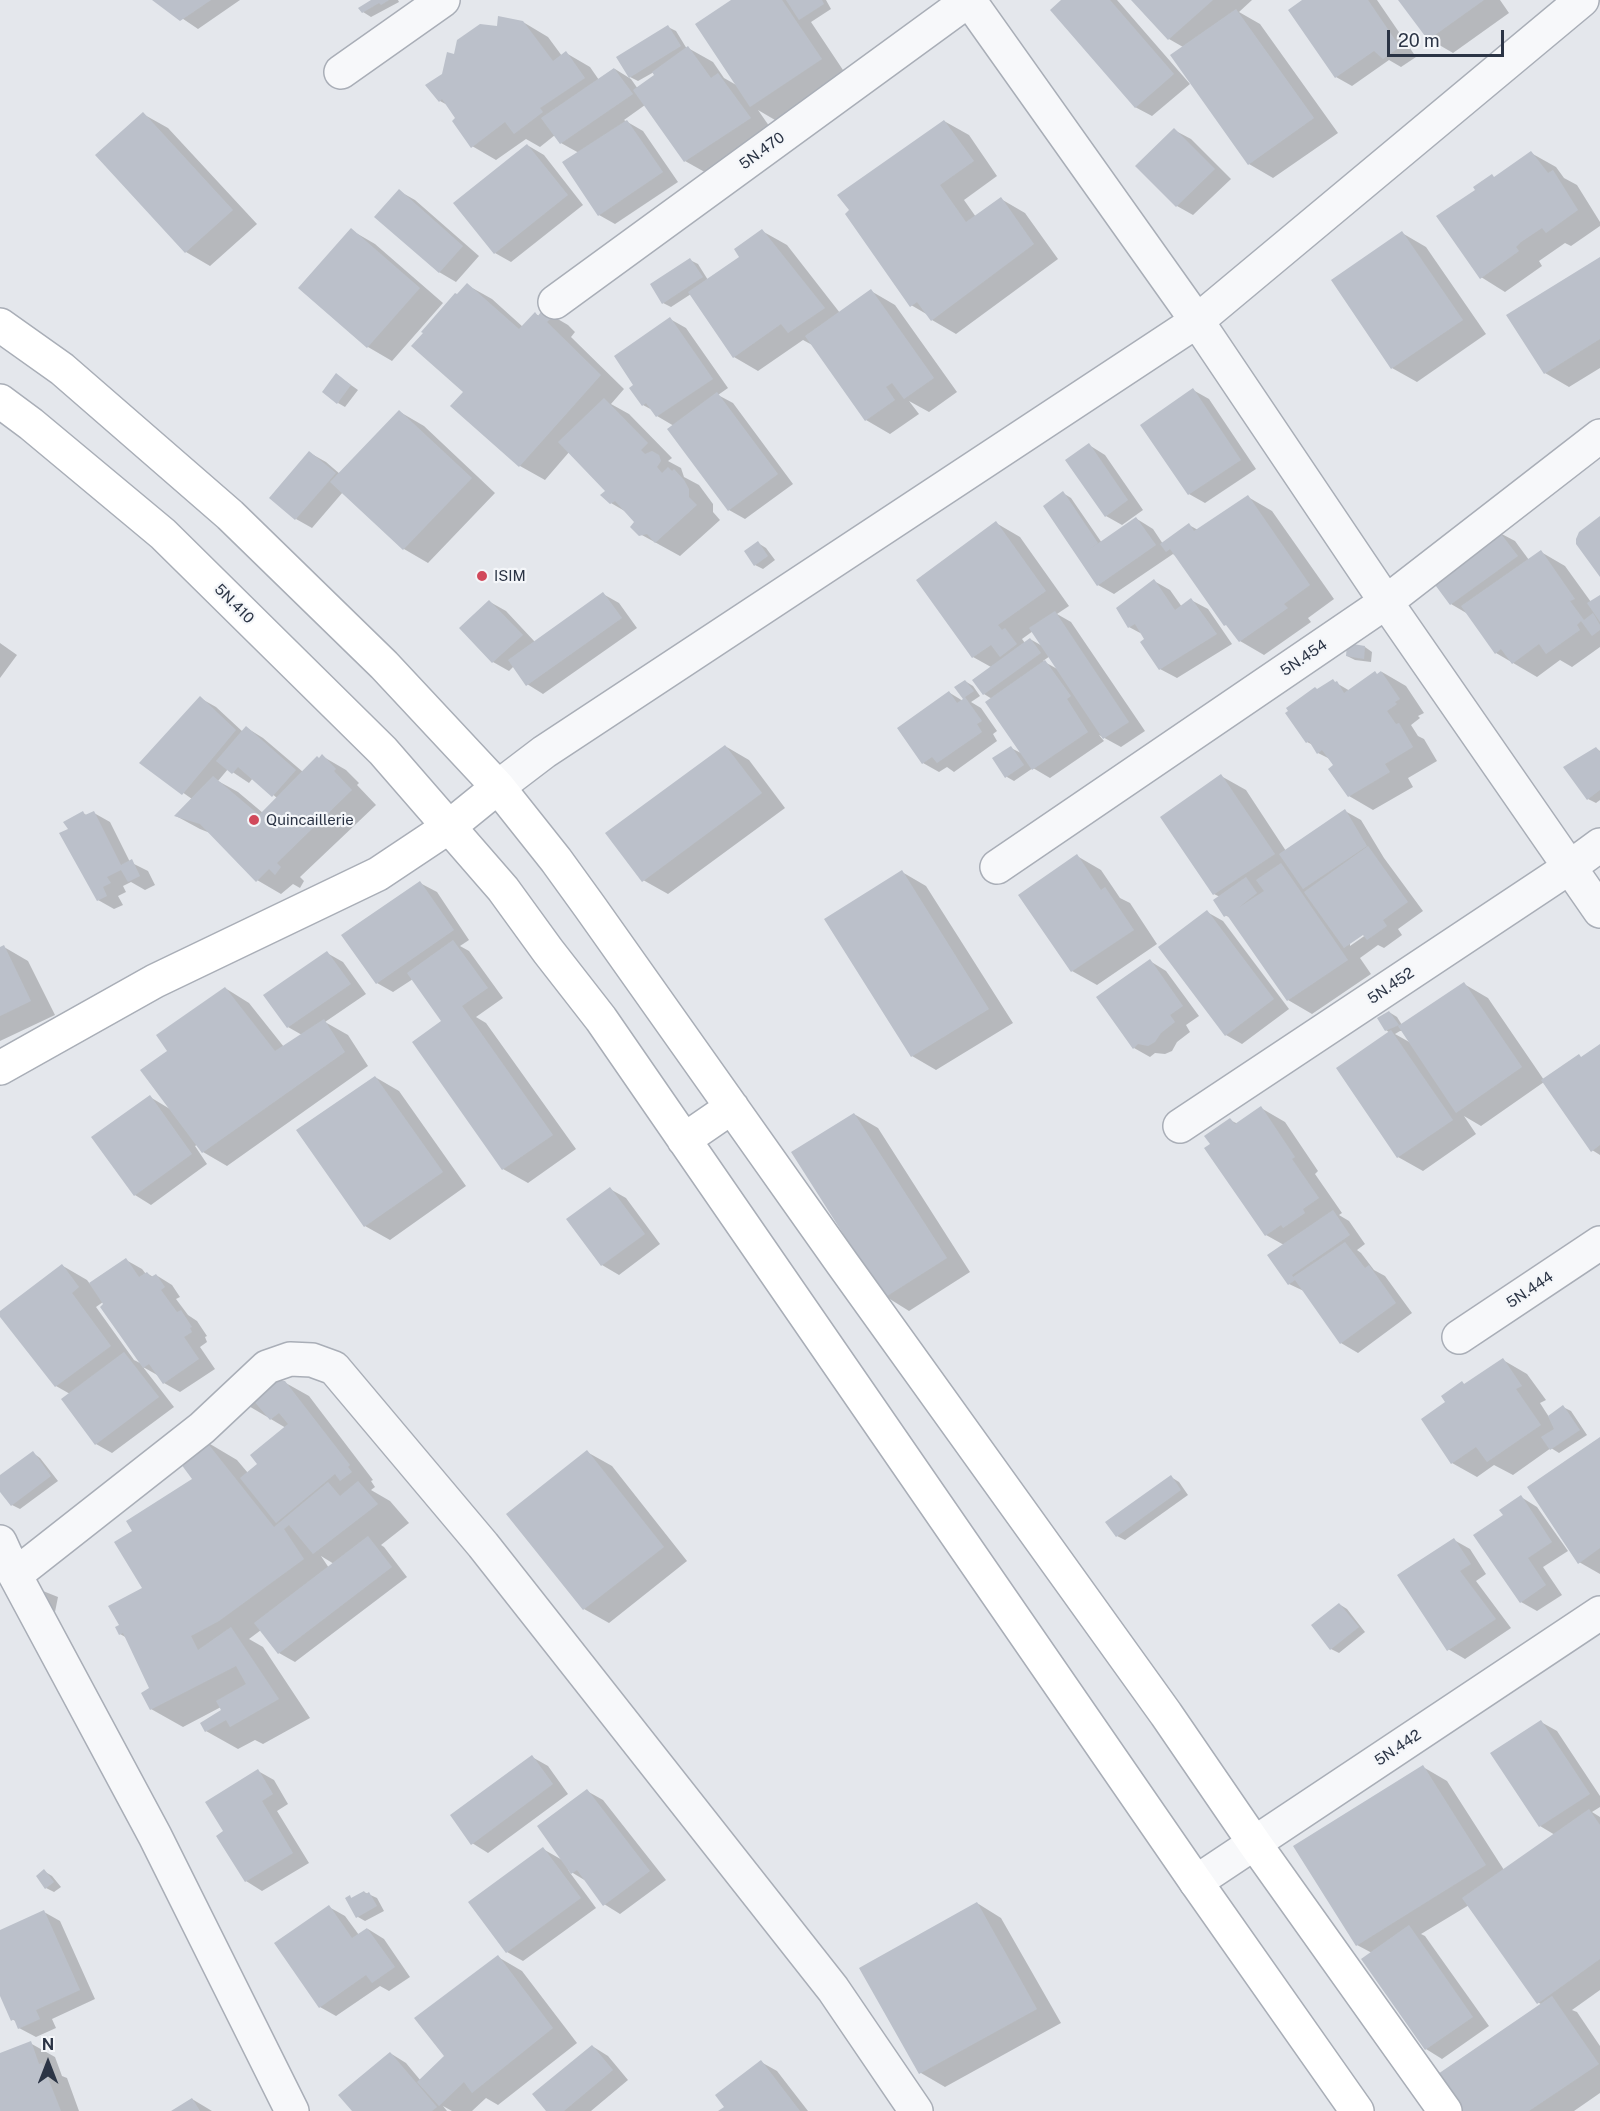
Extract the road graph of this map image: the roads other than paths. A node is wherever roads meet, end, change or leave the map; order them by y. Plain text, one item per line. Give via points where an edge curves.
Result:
1 (443, 0) edge
2 (969, 0) edge
3 (1573, 3) edge
4 (341, 72) dead end
5 (555, 302) dead end
6 (1197, 321) junction
7 (0, 325) edge
8 (0, 401) edge
9 (1600, 435) edge
10 (1386, 602) junction
11 (498, 787) junction
12 (450, 826) junction
13 (1600, 845) edge
14 (997, 867) dead end
15 (1570, 867) junction
16 (1600, 911) edge
17 (0, 1068) edge
18 (732, 1107) junction
19 (1180, 1126) dead end
20 (684, 1140) junction
21 (1600, 1243) edge
22 (1459, 1337) dead end
23 (0, 1542) edge
24 (15, 1575) junction
25 (1600, 1613) edge
26 (1255, 1844) junction
27 (1196, 1882) junction
28 (292, 2111) edge
29 (916, 2111) edge
30 (1357, 2111) edge
31 (1445, 2111) edge

1 - 4 street
2 - 5 street, 5N.470
2 - 6 street
3 - 6 street
6 - 10 street
6 - 11 street via 544,752
7 - 11 main road via 62,369 230,516 384,665
8 - 12 main road, 5N.410 via 164,534 383,751
9 - 10 street, 5N.454
10 - 14 street, 5N.454
10 - 15 street
11 - 12 main road
11 - 18 main road via 563,869
12 - 17 main road via 378,874 155,981
12 - 20 main road, 5N.410 via 601,1019
13 - 15 street, 5N.452
15 - 16 street
15 - 19 street, 5N.452
18 - 20 main road
18 - 26 main road
20 - 27 main road, 5N.410
21 - 22 street, 5N.444
23 - 24 street
24 - 28 street via 155,1836
24 - 29 street via 202,1428 267,1367 290,1359 312,1360 334,1368 483,1545 833,1989
25 - 26 street, 5N.442
26 - 27 street, 5N.442
26 - 31 main road
27 - 30 main road, 5N.410

